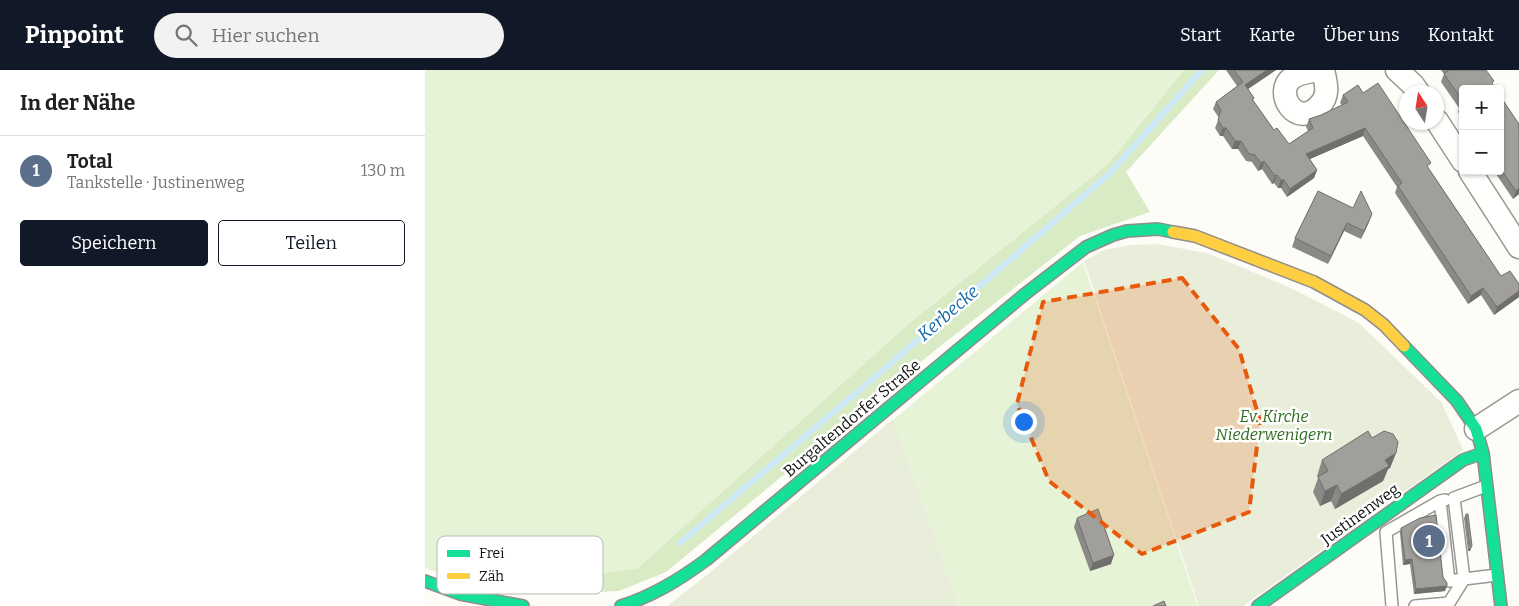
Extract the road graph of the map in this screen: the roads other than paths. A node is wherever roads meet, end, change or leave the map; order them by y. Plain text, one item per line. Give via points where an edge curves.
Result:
1 (1317, 70) edge
2 (1323, 70) edge
3 (1397, 70) edge
4 (1413, 85) edge
5 (1443, 130) edge
6 (1459, 155) edge
7 (1473, 175) edge
8 (1519, 248) edge
9 (1519, 401) edge
10 (1476, 429) junction
11 (1483, 454) junction
12 (1486, 486) junction
13 (1454, 498) junction
14 (1440, 501) junction
15 (1497, 575) junction
16 (1464, 579) junction
17 (425, 581) edge
18 (437, 586) edge
19 (459, 594) edge
20 (523, 606) edge
21 (621, 606) edge
22 (1258, 606) edge
23 (1392, 606) edge
24 (1415, 606) edge
25 (1501, 606) edge

1 - 2 street via 1293,78 1288,83 1285,99 1294,111 1309,114 1322,103 1327,84
3 - 4 street
5 - 6 street
7 - 8 street
9 - 10 street
10 - 11 main road, Burgaltendorfer Straße
10 - 21 main road, Burgaltendorfer Straße via 1457,401 1384,325 1365,310 1314,282 1195,236 1158,229 1127,231 1086,247 1025,294 685,576 648,598
11 - 12 main road, Burgaltendorfer Straße
11 - 22 main road, Justinenweg via 1463,460
12 - 13 lane
12 - 15 main road, Burgaltendorfer Straße
13 - 14 lane
13 - 16 lane
14 - 16 lane via 1449,581
14 - 23 lane via 1386,532
15 - 16 lane
15 - 25 main road, Burgaltendorfer Straße
16 - 24 lane via 1449,603
17 - 18 main road
19 - 20 main road

